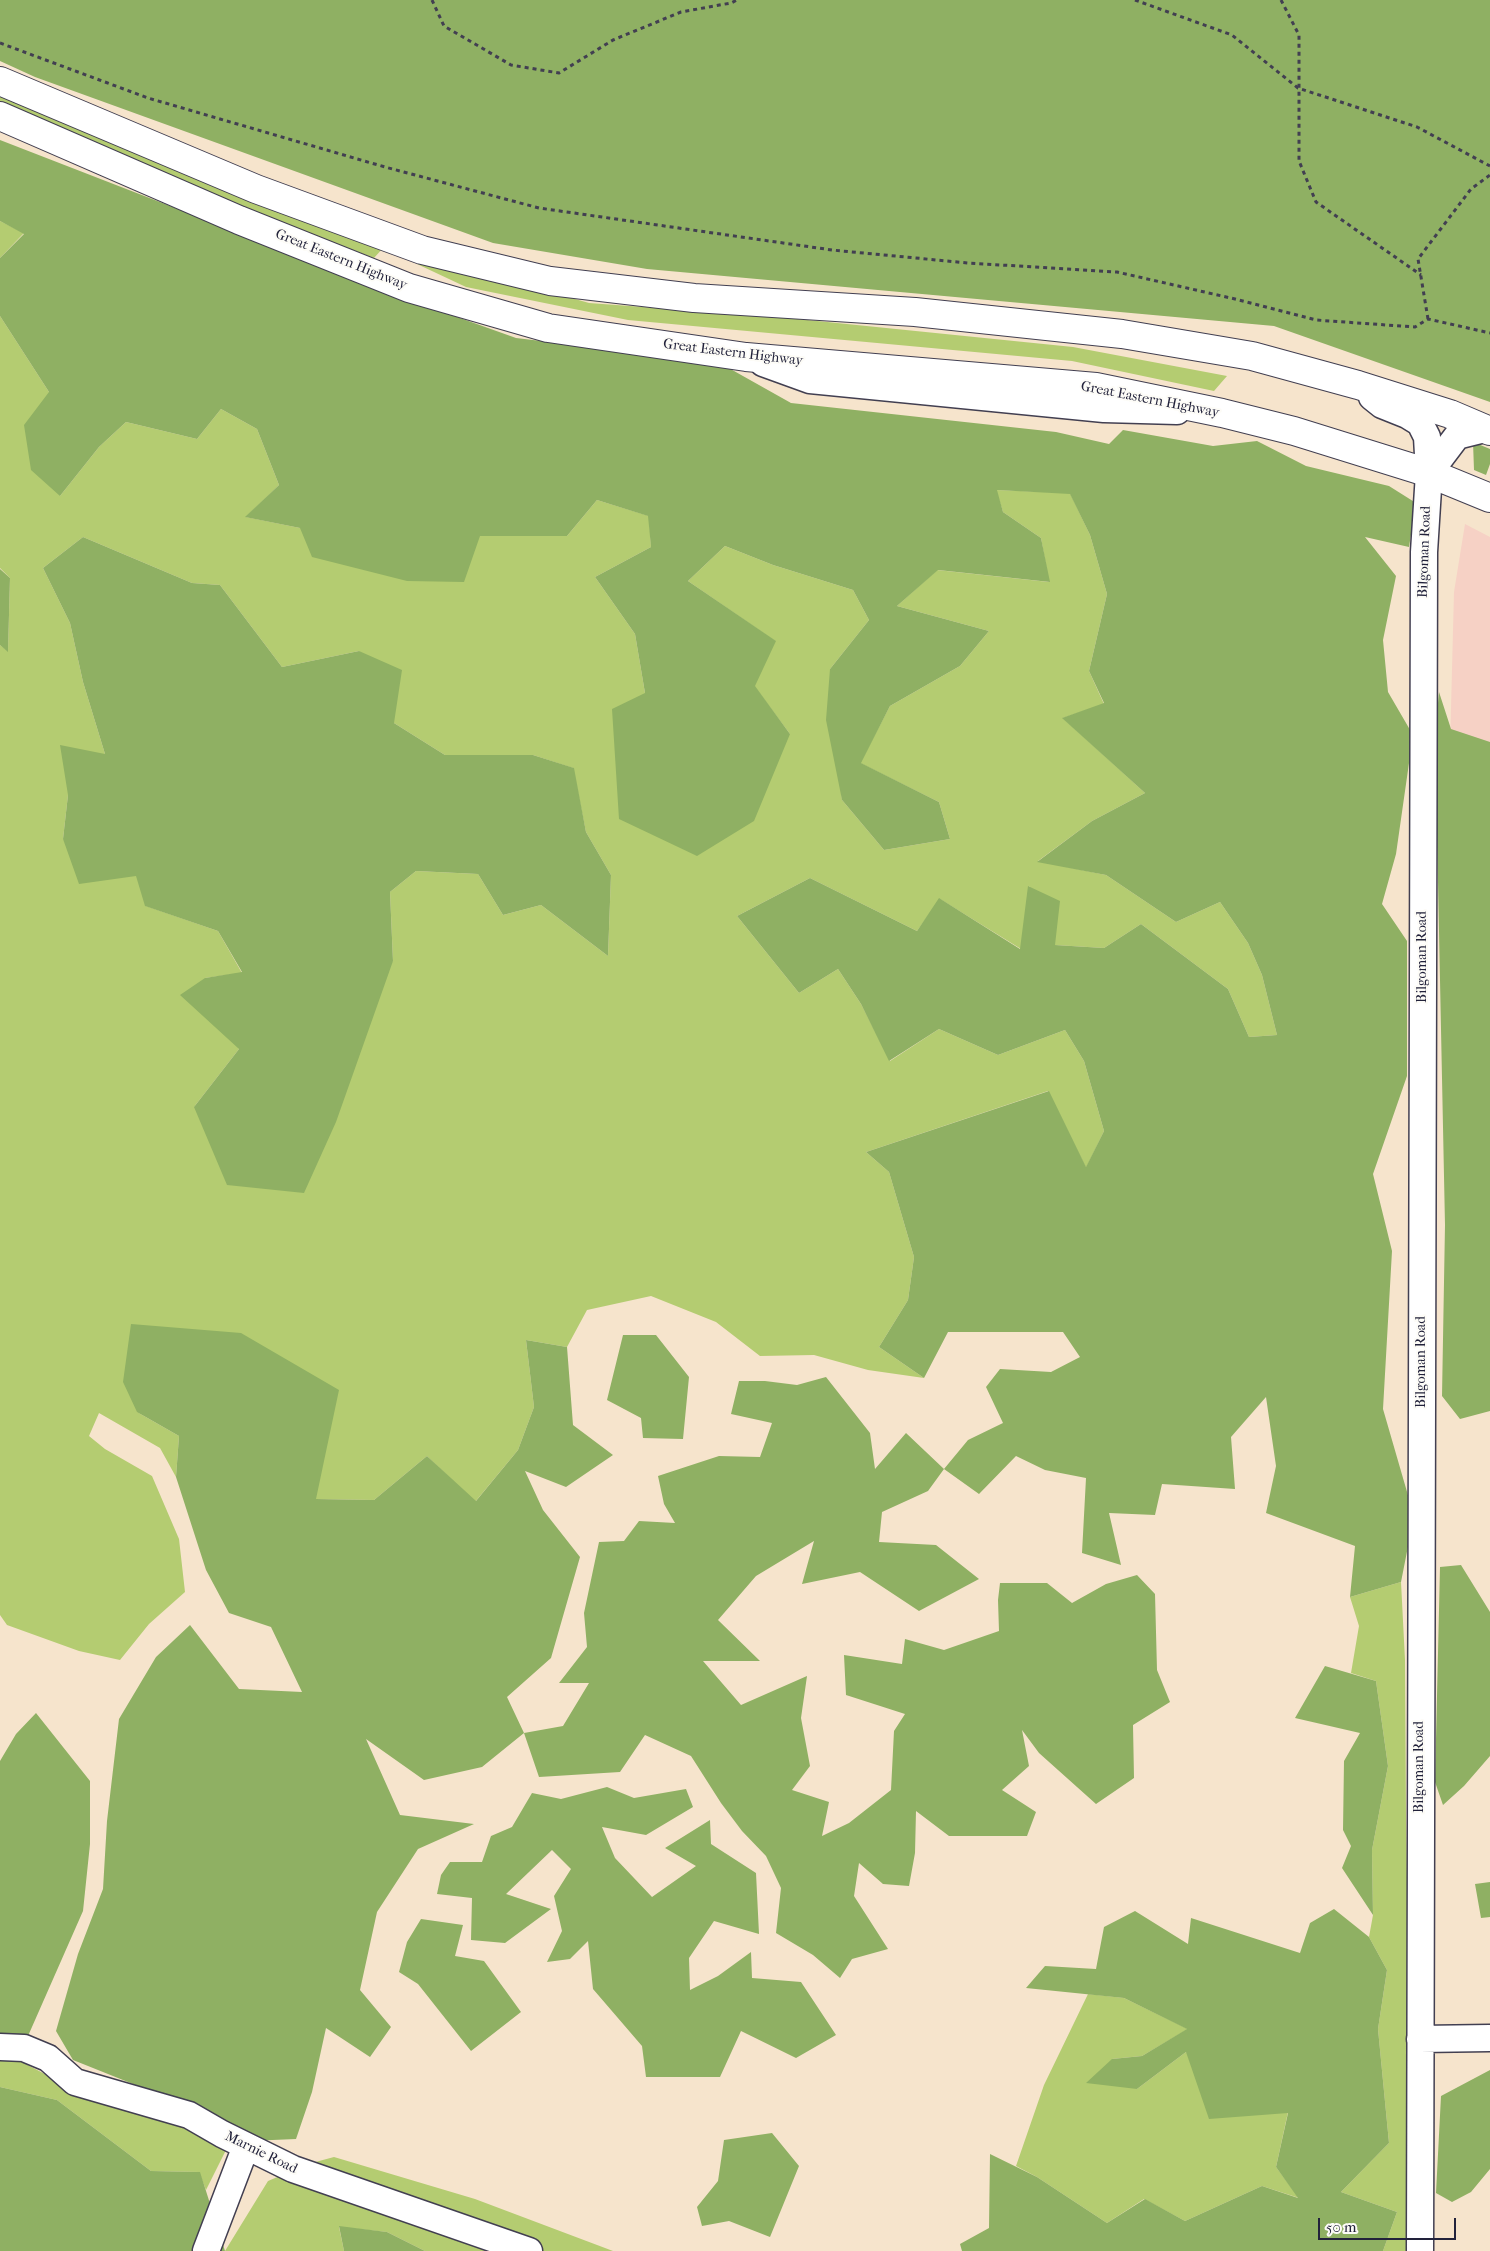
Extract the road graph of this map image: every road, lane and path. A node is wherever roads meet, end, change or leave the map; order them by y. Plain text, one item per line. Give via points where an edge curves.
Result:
1 (432, 0) edge
2 (737, 0) edge
3 (1135, 0) edge
4 (1281, 0) edge
5 (0, 43) edge
6 (0, 81) edge
7 (1298, 88) junction
8 (0, 116) edge
9 (1490, 166) edge
10 (1490, 175) edge
11 (1421, 275) junction
12 (1428, 319) junction
13 (1490, 333) edge
14 (1358, 385) junction
15 (1487, 430) edge
16 (1428, 473) junction
17 (1490, 498) edge
18 (1490, 2038) edge
19 (1420, 2039) junction
20 (0, 2047) edge
21 (246, 2146) junction
22 (206, 2251) edge
23 (529, 2251) edge
24 (1420, 2251) edge

1 - 2 path via 444,26 511,65 559,73 613,40 681,12
3 - 7 path via 1232,35
4 - 7 path via 1299,35
5 - 12 path via 184,108 385,168 538,208 832,250 1117,272 1316,320 1415,327
6 - 14 highway via 256,189 367,230 422,250 550,281 694,298 915,312 1122,334 1252,356
7 - 9 path via 1417,127
7 - 11 path via 1299,161 1316,202
8 - 16 highway, Great Eastern Highway via 239,220 409,288 548,328 746,356 1096,388 1294,430
10 - 11 path via 1471,190 1418,259
11 - 12 path
12 - 13 path
14 - 15 highway via 1450,414
14 - 16 street, Bilgoman Road via 1382,405 1420,423 1427,437
15 - 16 street via 1457,436
16 - 17 highway, Great Eastern Highway
16 - 19 street, Bilgoman Road via 1424,546
18 - 19 street
19 - 24 street, Bilgoman Road
20 - 21 street, Marnie Road via 24,2048 48,2058 75,2082 189,2115
21 - 22 street
21 - 23 street, Marnie Road via 293,2169

